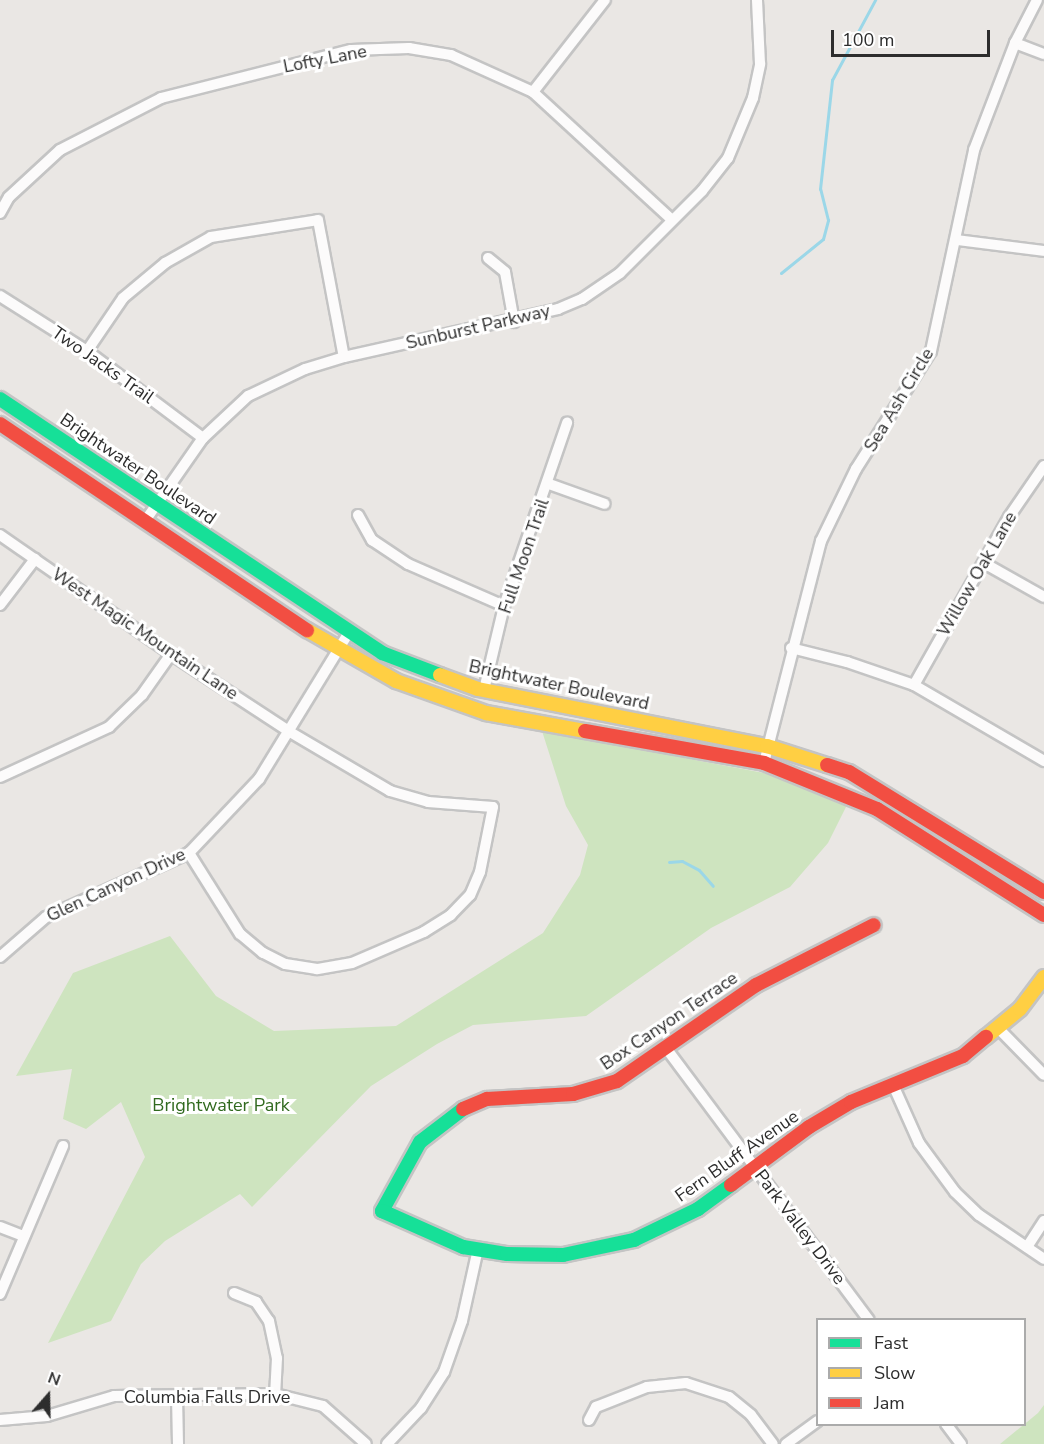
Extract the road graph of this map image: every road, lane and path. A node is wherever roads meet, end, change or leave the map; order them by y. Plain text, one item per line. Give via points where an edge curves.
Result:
1 (605, 0) edge
2 (757, 0) edge
3 (1037, 0) edge
4 (1015, 43) junction
5 (1044, 54) edge
6 (533, 92) junction
7 (0, 213) edge
8 (672, 220) junction
9 (957, 240) junction
10 (1044, 251) edge
11 (488, 258) dead end
12 (0, 296) edge
13 (514, 322) junction
14 (87, 351) junction
15 (344, 357) junction
16 (0, 399) edge
17 (567, 423) dead end
18 (0, 424) edge
19 (203, 438) junction
20 (1044, 466) edge
21 (549, 484) junction
22 (156, 504) junction
23 (605, 504) dead end
24 (358, 515) dead end
25 (145, 521) junction
26 (0, 535) edge
27 (35, 559) junction
28 (984, 563) junction
29 (1044, 597) edge
30 (0, 605) edge
31 (504, 606) junction
32 (349, 632) junction
33 (791, 648) junction
34 (338, 651) junction
35 (171, 654) junction
36 (914, 685) junction
37 (484, 690) junction
38 (290, 732) junction
39 (766, 746) junction
40 (1044, 761) edge
41 (764, 763) junction
42 (0, 777) edge
43 (189, 853) junction
44 (1044, 892) edge
45 (1044, 915) edge
46 (874, 925) dead end
47 (0, 957) edge
48 (1044, 977) edge
49 (999, 1029) junction
50 (666, 1048) junction
51 (1044, 1075) edge
52 (894, 1087) junction
53 (63, 1146) dead end
54 (756, 1167) junction
55 (382, 1211) joint
56 (1044, 1221) edge
57 (0, 1227) edge
58 (24, 1236) junction
59 (1027, 1247) junction
60 (478, 1249) junction
61 (1044, 1259) edge
62 (234, 1293) dead end
63 (0, 1294) edge
64 (868, 1318) edge
65 (275, 1394) junction
66 (177, 1396) junction
67 (0, 1420) edge
68 (589, 1420) dead end
69 (816, 1422) edge
70 (947, 1426) edge
71 (178, 1444) edge
72 (366, 1444) edge
73 (387, 1444) edge
74 (773, 1444) edge
75 (786, 1444) edge
76 (961, 1444) edge

1 - 6 street
2 - 8 street, Sunburst Parkway via 760,64 742,126 728,158
3 - 4 street, Sea Ash Circle
4 - 5 street
4 - 9 street, Sea Ash Circle via 974,150
6 - 7 street, Lofty Lane via 451,55 409,48 351,50 161,98 60,150 9,197
6 - 8 street, Lofty Lane
8 - 13 street, Sunburst Parkway via 605,285 558,309
9 - 10 street
9 - 33 street, Sea Ash Circle via 931,351 856,468 830,521
11 - 13 street via 505,272
12 - 14 street, Two Jacks Trail
13 - 15 street, Sunburst Parkway
14 - 15 street via 123,298 165,263 211,237 318,220
14 - 19 street, Two Jacks Trail
15 - 19 street, Sunburst Parkway via 305,369 248,396
16 - 22 street, Brightwater Boulevard
17 - 21 street, Full Moon Trail
18 - 25 street
19 - 22 street, Sunburst Parkway
20 - 28 street, Willow Oak Lane via 1009,516
21 - 23 street
21 - 31 street, Full Moon Trail
22 - 25 street, Sunburst Parkway
22 - 32 street, Brightwater Boulevard
24 - 31 street via 372,540 408,564
25 - 34 street
26 - 27 street, West Magic Mountain Lane
27 - 30 street
27 - 35 street, West Magic Mountain Lane
28 - 29 street
28 - 36 street, Willow Oak Lane
31 - 37 street, Full Moon Trail
32 - 34 street, Glen Canyon Drive
32 - 37 street, Brightwater Boulevard via 418,669
33 - 36 street
33 - 39 street, Sea Ash Circle
34 - 38 street, Glen Canyon Drive
34 - 41 street via 396,681 486,713
35 - 38 street, West Magic Mountain Lane
35 - 42 street via 142,695 109,727
36 - 40 street
37 - 39 street, Brightwater Boulevard
38 - 43 street, Glen Canyon Drive via 237,805
38 - 43 street, West Magic Mountain Lane via 390,791 428,802 493,807 480,872 470,895 451,915 424,932 352,963 317,969 285,964 263,953 240,934
39 - 41 street, Sea Ash Circle
39 - 44 street, Brightwater Boulevard via 849,772
41 - 45 street via 877,809
43 - 47 street, Glen Canyon Drive via 46,917
46 - 50 street, Box Canyon Terrace via 756,984
48 - 49 street, Fern Bluff Avenue
49 - 51 street
49 - 52 street, Fern Bluff Avenue via 963,1056
50 - 54 street, Park Valley Drive
50 - 55 street, Box Canyon Terrace via 625,1077 600,1088 573,1094 487,1099 454,1113 420,1142
52 - 54 street, Fern Bluff Avenue via 851,1102
52 - 59 street via 914,1135 955,1192 979,1215
53 - 58 street
54 - 60 street, Fern Bluff Avenue via 698,1209 650,1234 617,1245 535,1256
54 - 64 street, Park Valley Drive
55 - 60 street, Fern Bluff Avenue via 440,1238
56 - 59 street
57 - 58 street
58 - 63 street
59 - 61 street
60 - 73 street via 462,1321 444,1372 421,1408
62 - 65 street via 256,1302 269,1321 276,1359
65 - 66 street, Columbia Falls Drive
65 - 72 street, Columbia Falls Drive via 323,1406
66 - 67 street, Columbia Falls Drive via 114,1396 47,1416
66 - 71 street
68 - 74 street via 596,1407 647,1387 686,1383 729,1397 751,1415
69 - 75 street
70 - 76 street

